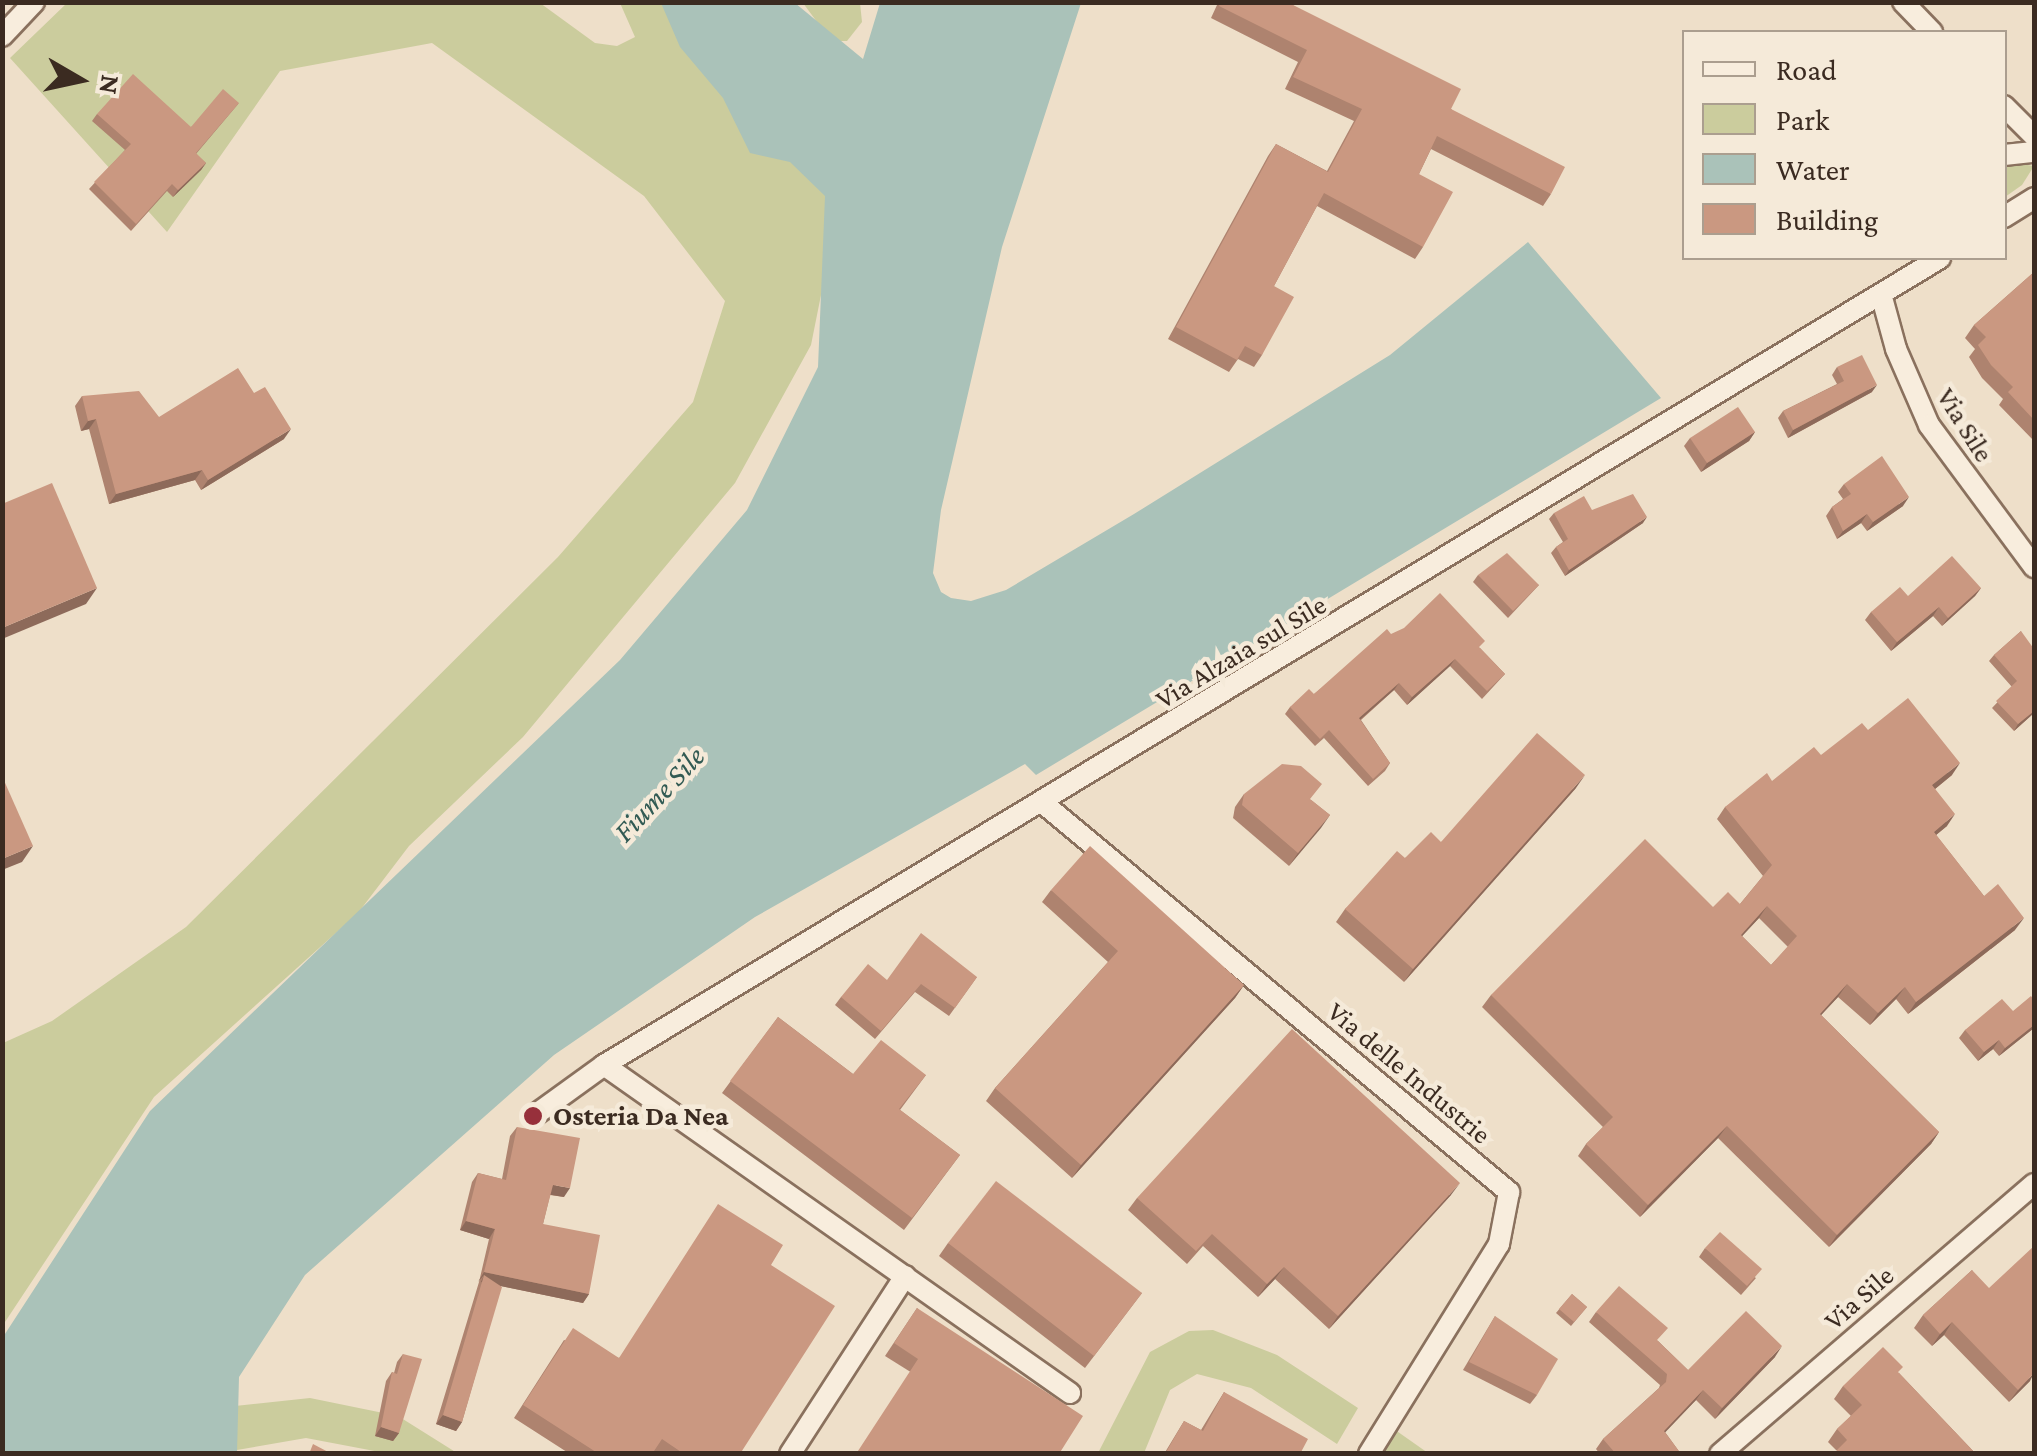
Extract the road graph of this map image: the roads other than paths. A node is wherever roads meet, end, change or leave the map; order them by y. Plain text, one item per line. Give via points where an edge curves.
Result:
1 (34, 2) edge
2 (1903, 2) edge
3 (1930, 30) edge
4 (2, 36) edge
5 (2007, 109) edge
6 (2034, 136) edge
7 (2034, 152) edge
8 (2007, 155) edge
9 (2034, 198) edge
10 (2007, 215) edge
11 (1920, 260) edge
12 (1937, 260) edge
13 (1902, 281) junction
14 (1881, 294) junction
15 (2034, 567) edge
16 (1044, 804) junction
17 (604, 1065) junction
18 (535, 1116) dead end
19 (2034, 1184) edge
20 (904, 1276) junction
21 (1070, 1393) dead end
22 (790, 1454) edge
23 (1370, 1454) edge
24 (1720, 1454) edge

1 - 4 street
2 - 3 street
5 - 6 street
7 - 8 street
9 - 10 street
11 - 13 street, Via Alzaia sul Sile
12 - 13 street, Via Alzaia sul Sile
13 - 14 street, Via Alzaia sul Sile
14 - 15 street, Via Sile via 1929,425
14 - 16 street, Via Alzaia sul Sile
16 - 17 street, Via Alzaia sul Sile
16 - 23 street, Via delle Industrie via 1510,1192 1500,1244
17 - 18 street, Via Alzaia sul Sile
17 - 20 street
19 - 24 street, Via Sile
20 - 21 street
20 - 22 street

